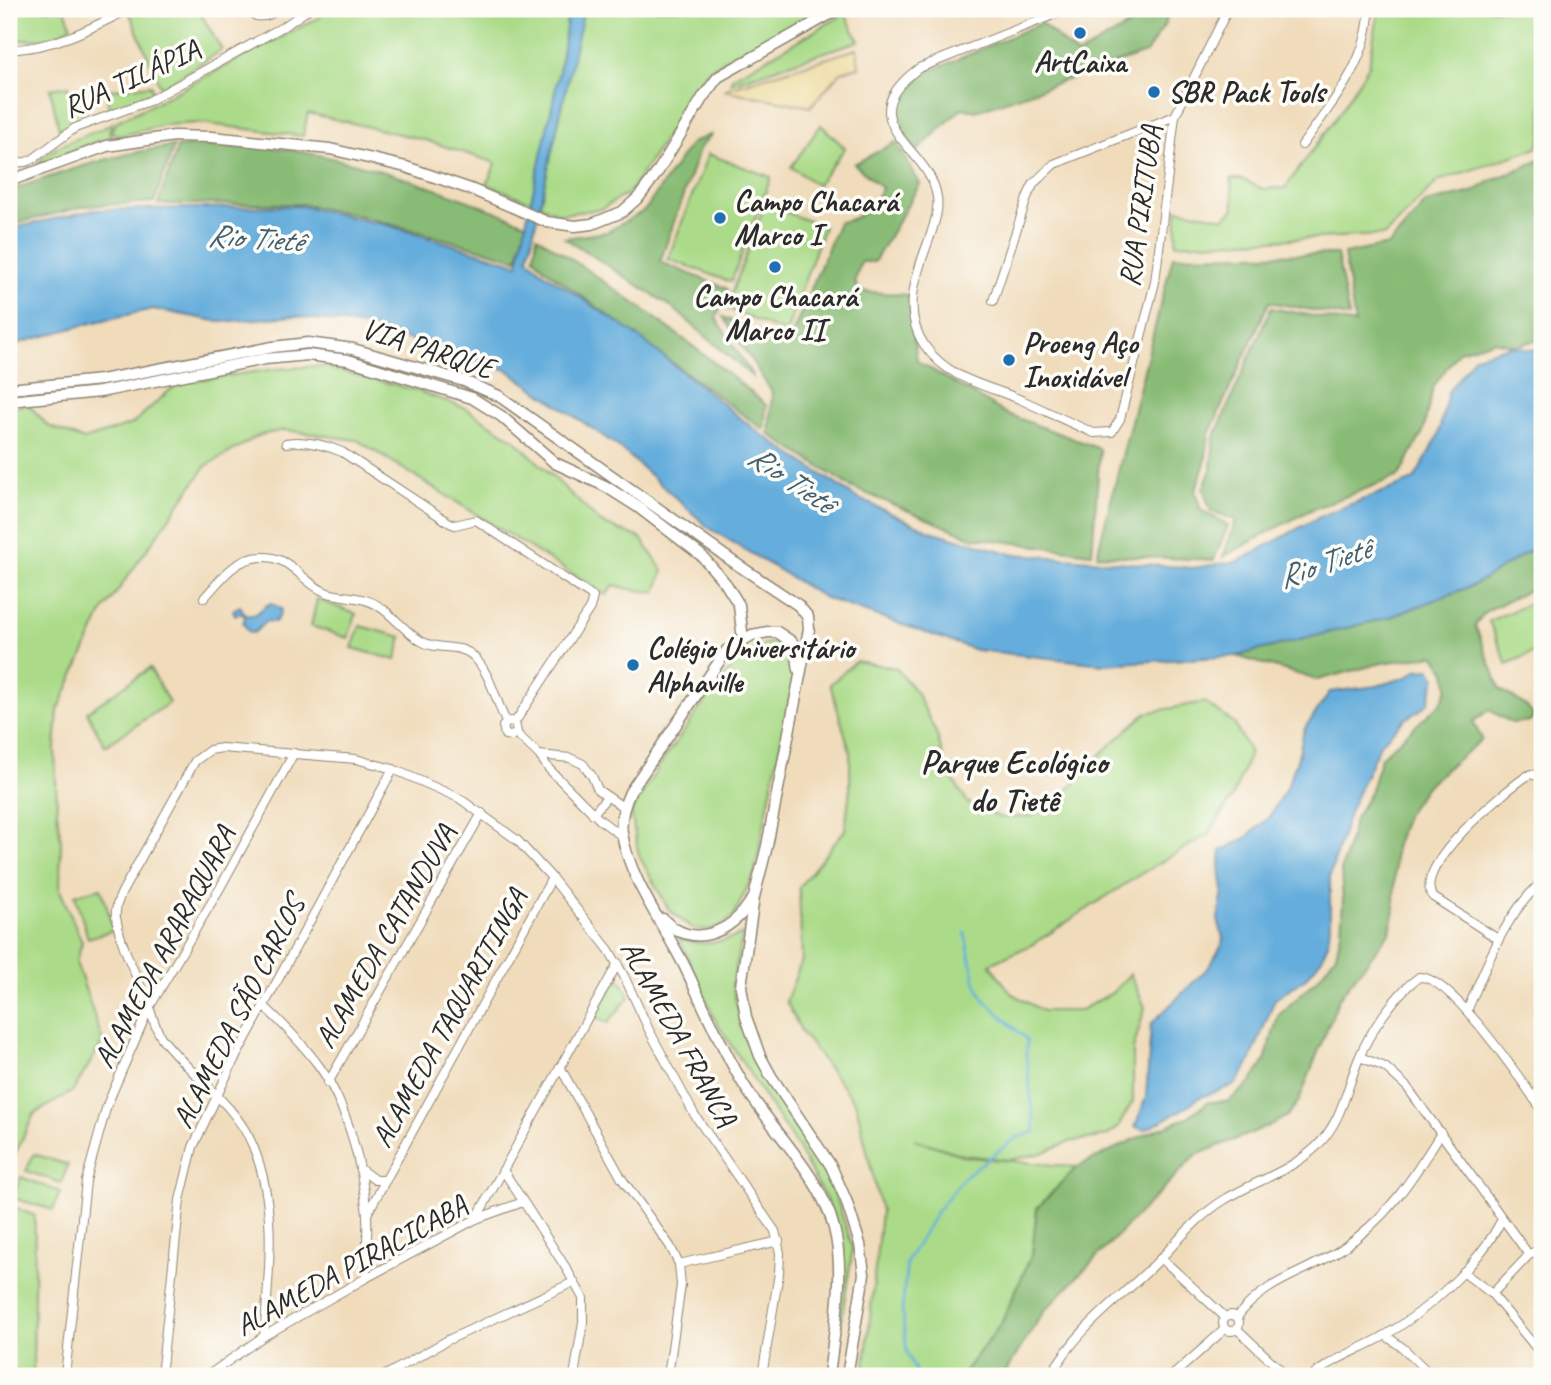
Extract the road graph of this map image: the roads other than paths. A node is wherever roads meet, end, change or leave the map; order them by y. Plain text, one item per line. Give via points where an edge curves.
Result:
1 (130, 9) edge
2 (251, 9) edge
3 (276, 9) edge
4 (309, 9) edge
5 (839, 9) edge
6 (1068, 9) edge
7 (1228, 9) edge
8 (1369, 9) edge
9 (9, 50) edge
10 (1175, 116) junction
11 (1302, 145) dead end
12 (9, 163) edge
13 (9, 181) edge
14 (993, 301) dead end
15 (9, 388) edge
16 (9, 401) edge
17 (286, 443) dead end
18 (572, 446) junction
19 (555, 463) junction
20 (204, 598) dead end
21 (743, 640) junction
22 (800, 676) junction
23 (510, 722) junction
24 (516, 733) junction
25 (294, 754) junction
26 (539, 755) junction
27 (393, 769) junction
28 (1542, 778) edge
29 (606, 798) junction
30 (623, 807) junction
31 (482, 813) junction
32 (593, 814) junction
33 (623, 837) junction
34 (552, 878) junction
35 (1542, 881) edge
36 (754, 897) junction
37 (656, 911) junction
38 (1498, 939) junction
39 (618, 963) junction
40 (265, 1007) junction
41 (149, 1008) junction
42 (1467, 1011) junction
43 (1360, 1057) junction
44 (560, 1067) junction
45 (328, 1083) junction
46 (1542, 1083) edge
47 (215, 1096) junction
48 (1534, 1099) junction
49 (1542, 1110) edge
50 (1441, 1133) junction
51 (360, 1169) junction
52 (503, 1170) junction
53 (386, 1180) junction
54 (523, 1202) junction
55 (367, 1214) junction
56 (476, 1219) junction
57 (1502, 1219) junction
58 (779, 1241) junction
59 (1542, 1247) edge
60 (1529, 1255) junction
61 (1161, 1258) junction
62 (679, 1264) junction
63 (1463, 1272) junction
64 (366, 1278) junction
65 (575, 1282) junction
66 (1492, 1294) junction
67 (1225, 1317) junction
68 (1237, 1317) junction
69 (1225, 1329) junction
70 (1237, 1329) junction
71 (1385, 1335) junction
72 (264, 1336) junction
73 (1542, 1355) edge
74 (65, 1376) edge
75 (161, 1376) edge
76 (207, 1376) edge
77 (384, 1376) edge
78 (574, 1376) edge
79 (668, 1376) edge
80 (762, 1376) edge
81 (829, 1376) edge
82 (847, 1376) edge
83 (1050, 1376) edge
84 (1172, 1376) edge
85 (1287, 1376) edge
86 (1313, 1376) edge
87 (1432, 1376) edge

1 - 9 street via 66,40
2 - 3 street via 264,17
4 - 12 street, RUA TILÁPIA via 158,96 75,128 33,159
5 - 13 main road via 718,77 639,197 622,212 592,225 547,222 406,167 343,152 212,137 174,136 107,146
6 - 10 street, RUA PIRITUBA via 919,68 902,80 890,105 892,125 932,181 938,202 913,285 912,306 916,331 943,366 1094,433 1112,432 1120,419 1155,282
7 - 10 street, RUA PIRITUBA
8 - 11 street via 1364,47 1353,70
10 - 14 street via 1045,171 1028,195
15 - 18 main road, VIA PARQUE via 101,380 289,345 332,345 480,387
16 - 19 main road, VIA PARQUE via 111,390 287,356 326,356 472,398 501,416
17 - 23 street via 324,445 342,452 450,523 476,520 593,597 590,608
18 - 19 main road
18 - 22 main road, VIA PARQUE via 788,597 808,617
19 - 21 main road, VIA PARQUE via 605,486 702,556 739,605
20 - 23 street via 237,564 250,558 291,565 326,592 380,607 425,644 469,653 485,672
21 - 22 main road via 768,632 787,638 796,650
21 - 30 main road via 727,650
22 - 36 main road
23 - 24 street via 518,728
23 - 24 street via 502,731 505,735
24 - 26 street
25 - 27 street, ALAMEDA FRANCA via 356,759
25 - 41 street, ALAMEDA ARARAQUARA
25 - 41 street, ALAMEDA FRANCA via 222,748 195,761 116,908 131,967
26 - 29 street via 570,758 583,765
26 - 32 street
27 - 31 street, ALAMEDA FRANCA
27 - 40 street, ALAMEDA SÃO CARLOS
28 - 38 street via 1527,776 1486,808 1446,853 1429,882 1433,897
29 - 30 street
29 - 32 street
30 - 33 main road
31 - 34 street, ALAMEDA FRANCA via 517,840
31 - 45 street, ALAMEDA CATANDUVA
32 - 33 street
33 - 37 main road
34 - 39 street, ALAMEDA FRANCA
34 - 53 street, ALAMEDA TAQUARITINGA
35 - 38 street
36 - 37 main road via 733,924 701,935 668,924
36 - 82 main road via 741,986 746,1017 771,1076 837,1179 863,1258
37 - 81 main road via 743,1084 810,1177 829,1213 838,1248
38 - 42 street
39 - 44 street
39 - 58 street, ALAMEDA FRANCA via 694,1114 768,1218
40 - 45 street via 306,1050
40 - 47 street, ALAMEDA SÃO CARLOS
41 - 47 street, ALAMEDA FRANCA via 162,1037
41 - 74 street, ALAMEDA ARARAQUARA via 107,1105 86,1181
42 - 43 street via 1429,978 1419,977 1380,1021
42 - 48 street
43 - 50 street via 1396,1075
43 - 61 street via 1339,1116 1316,1147 1278,1174 1206,1213
44 - 52 street
44 - 62 street via 622,1179
45 - 51 street
46 - 48 street
47 - 72 street, ALAMEDA FRANCA via 243,1126 268,1195
47 - 75 street, ALAMEDA SÃO CARLOS via 193,1147 180,1200
48 - 49 street
50 - 57 street
50 - 68 street via 1410,1184 1379,1220 1338,1252 1273,1284
51 - 53 street, ALAMEDA TAQUARITINGA via 375,1180
51 - 55 street
52 - 54 street
52 - 56 street
53 - 55 street, ALAMEDA TAQUARITINGA
54 - 56 street, ALAMEDA PIRACICABA
54 - 65 street
55 - 64 street
56 - 64 street, ALAMEDA PIRACICABA
57 - 60 street
57 - 63 street
58 - 62 street
58 - 80 street, ALAMEDA FRANCA via 779,1273
59 - 60 street
60 - 66 street
61 - 67 street
61 - 83 street via 1088,1325
62 - 79 street via 681,1286
63 - 66 street
63 - 71 street
64 - 72 street, ALAMEDA PIRACICABA
65 - 77 street via 448,1340
65 - 78 street via 584,1308
66 - 73 street
67 - 68 street
67 - 69 street
68 - 70 street
69 - 70 street
69 - 84 street
70 - 85 street
71 - 86 street
71 - 87 street
72 - 76 street, ALAMEDA PIRACICABA

